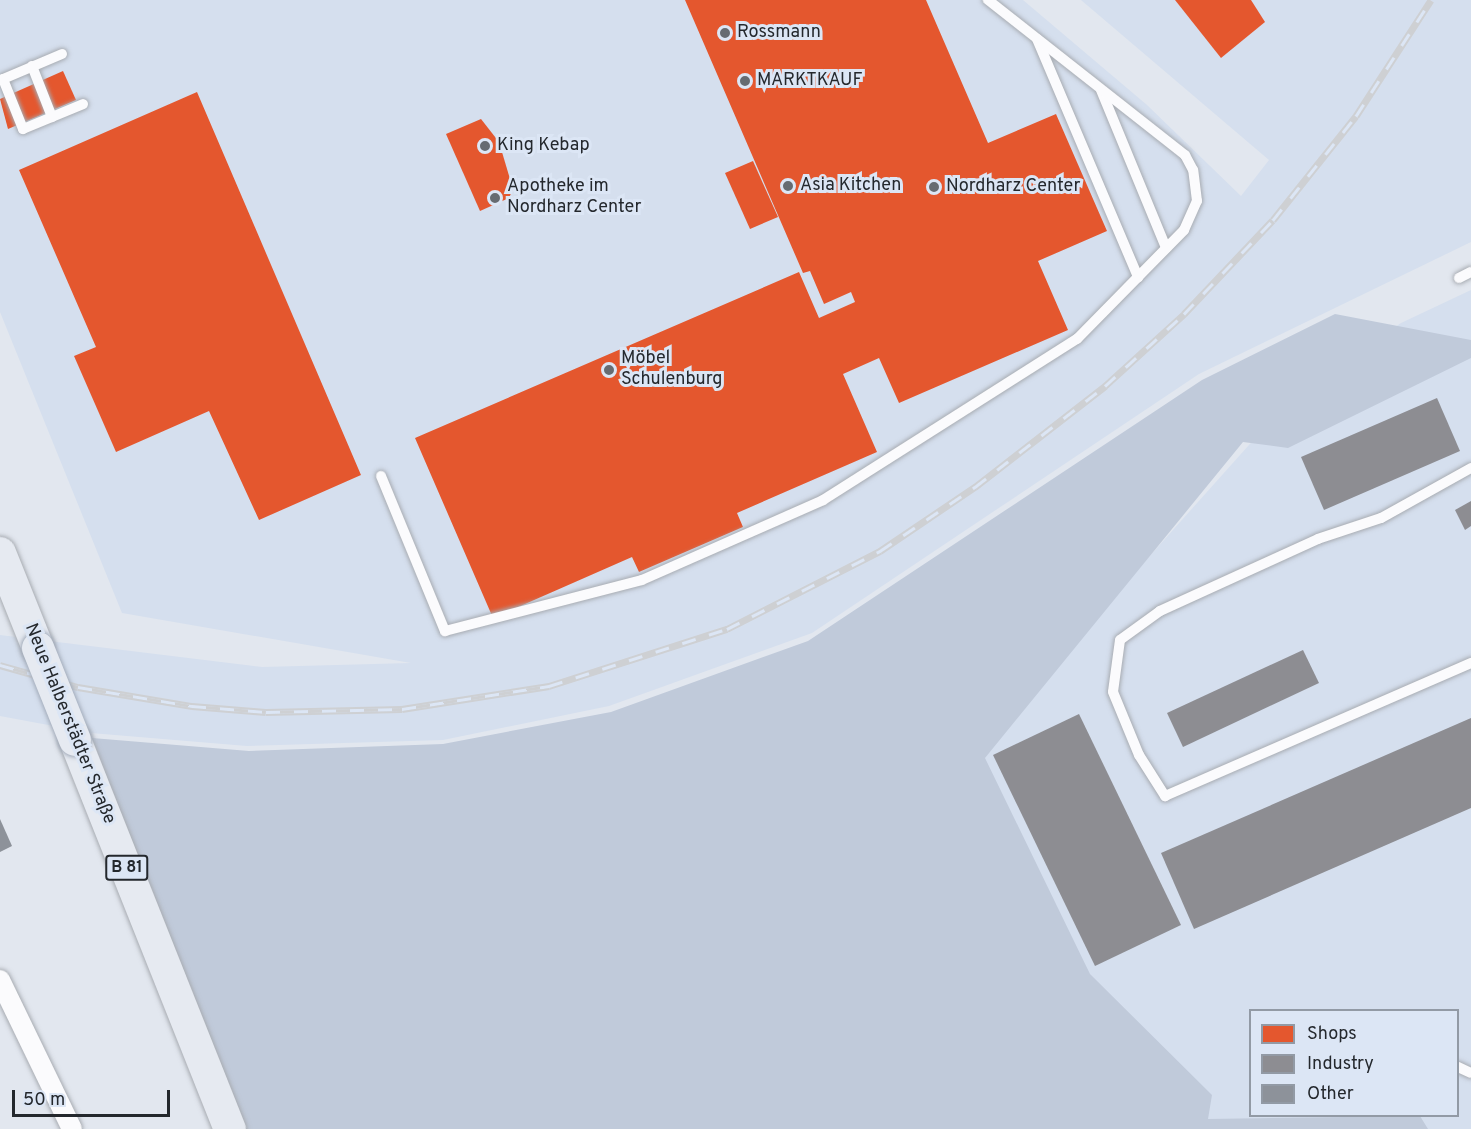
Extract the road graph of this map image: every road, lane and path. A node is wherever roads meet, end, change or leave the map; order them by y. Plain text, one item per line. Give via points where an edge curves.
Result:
1 (988, 0) edge
2 (1037, 39) junction
3 (63, 54) dead end
4 (32, 66) junction
5 (1, 76) edge
6 (1100, 88) junction
7 (83, 104) dead end
8 (52, 117) junction
9 (1166, 248) junction
10 (1471, 272) edge
11 (1138, 277) junction
12 (1459, 278) dead end
13 (1471, 468) edge
14 (381, 477) dead end
15 (0, 553) edge
16 (1471, 663) edge
17 (0, 980) edge
18 (72, 1129) edge
19 (230, 1129) edge

1 - 2 lane
2 - 6 lane
2 - 11 lane
3 - 4 lane
4 - 5 lane
4 - 8 lane
5 - 8 lane via 23,129
6 - 9 lane
6 - 9 lane via 1185,155 1193,170 1193,214
7 - 8 lane
9 - 11 lane
10 - 12 lane
11 - 14 lane via 1077,339 823,500 642,580 537,611 445,631
13 - 16 lane via 1381,518 1318,539 1160,611 1120,640 1113,692 1140,755 1165,796
15 - 19 main road, Neue Halberstädter Straße / B 81, bridge
17 - 18 street

